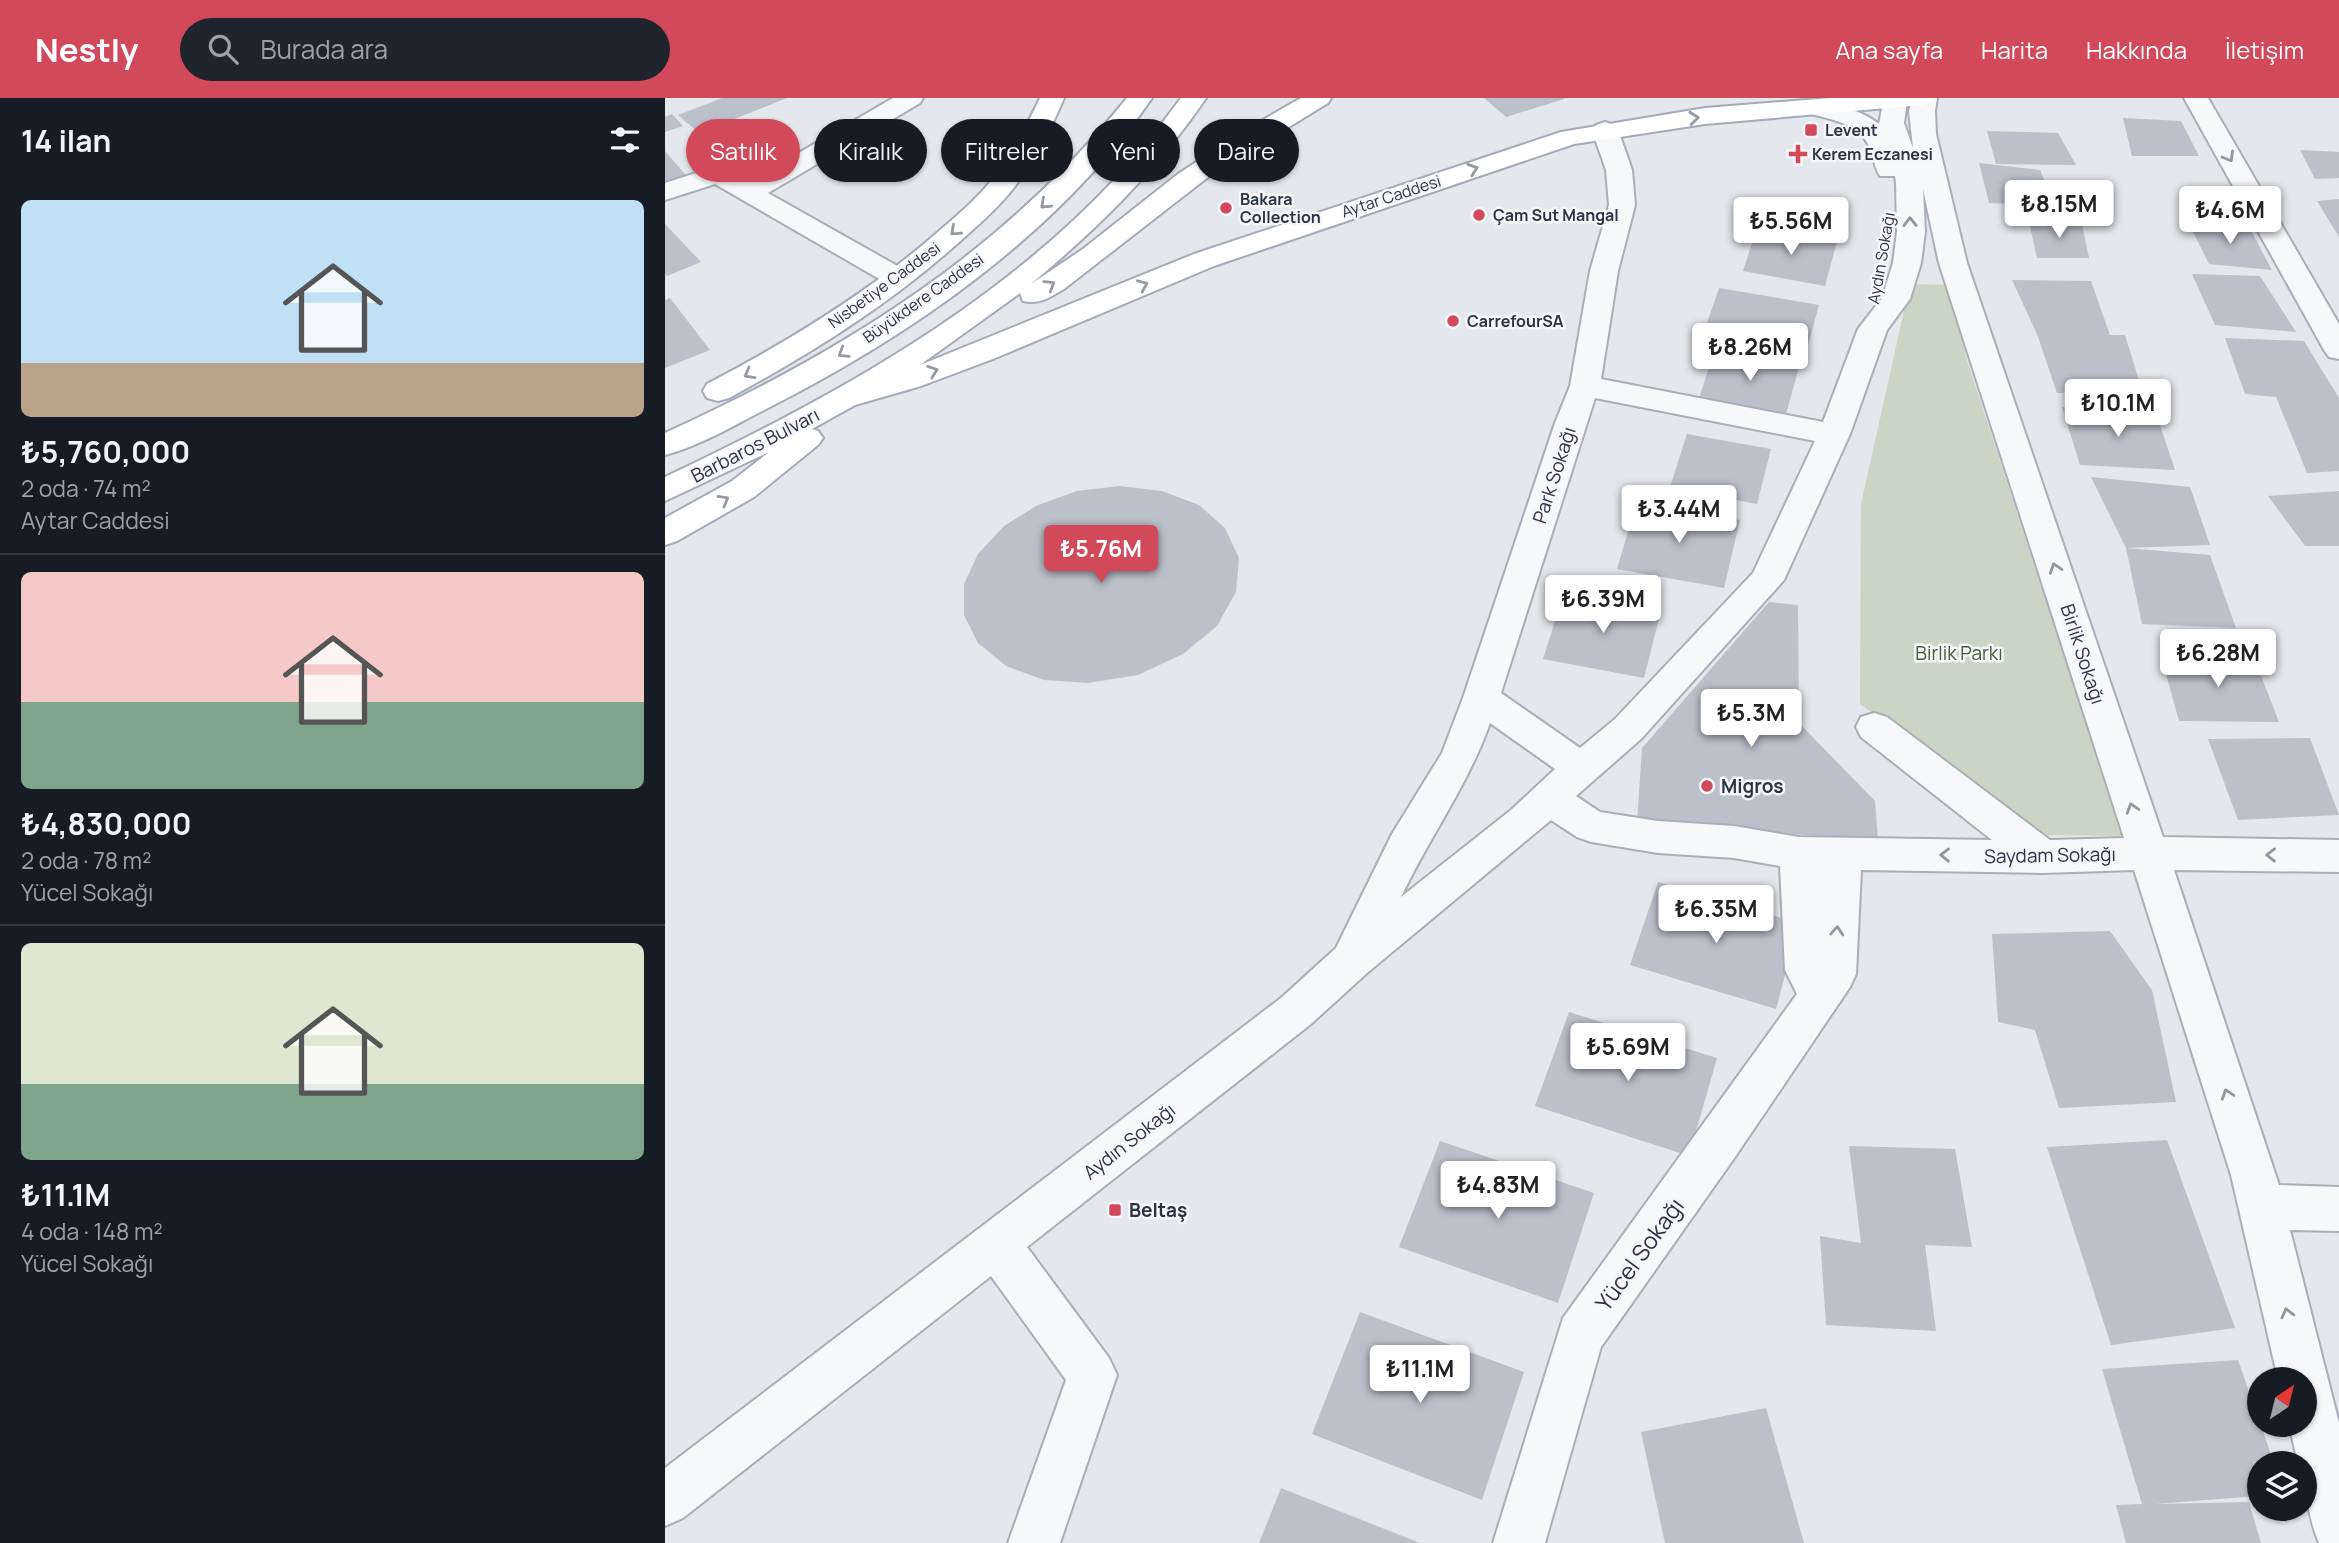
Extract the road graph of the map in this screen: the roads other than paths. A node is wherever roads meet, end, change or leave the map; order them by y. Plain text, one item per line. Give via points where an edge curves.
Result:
1 (911, 98) edge
2 (1052, 98) edge
3 (1140, 98) edge
4 (1194, 98) edge
5 (1318, 98) edge
6 (2196, 98) edge
7 (1914, 99) edge
8 (1812, 107) junction
9 (1605, 130) junction
10 (665, 192) edge
11 (750, 193) junction
12 (1895, 256) junction
13 (1952, 264) junction
14 (898, 278) junction
15 (1875, 283) dead end
16 (965, 321) junction
17 (1873, 329) junction
18 (2339, 351) edge
19 (1585, 386) junction
20 (844, 398) junction
21 (665, 417) edge
22 (1834, 434) junction
23 (665, 445) edge
24 (665, 490) edge
25 (665, 533) edge
26 (1481, 698) junction
27 (1874, 727) dead end
28 (1581, 768) junction
29 (1538, 810) junction
30 (1780, 851) junction
31 (1842, 853) junction
32 (2147, 853) junction
33 (2339, 856) edge
34 (2043, 857) junction
35 (1352, 960) junction
36 (1819, 993) junction
37 (2262, 1207) junction
38 (2339, 1209) edge
39 (997, 1245) junction
40 (2300, 1367) edge
41 (2317, 1435) edge
42 (665, 1500) edge
43 (2339, 1528) edge
44 (1034, 1543) edge
45 (1519, 1543) edge

1 - 11 street
2 -> 14 main road, Nisbetiye Caddesi via 1009,177 951,236
3 -> 23 main road, Büyükdere Caddesi via 1066,184 1006,238 904,315 828,362
4 - 16 main road via 1114,196 1056,251
16 -> 5 main road via 1010,307 1047,288 1097,254 1186,181
6 -> 18 street
7 - 8 main road, Aytar Caddesi
12 -> 7 street, Aydın Sokağı via 1910,232 1909,183 1891,123
7 - 13 street, Birlik Sokağı via 1922,111
9 -> 8 main road, Aytar Caddesi
8 - 12 street, Aydın Sokağı via 1867,127 1885,146
9 - 19 street, Park Sokağı via 1619,170 1622,205 1604,271
20 -> 9 main road, Aytar Caddesi via 983,352 1204,260 1531,149
10 - 11 street via 718,173
11 - 14 street
12 - 13 street
12 - 17 street, Aydın Sokağı via 1896,299
32 -> 13 street, Birlik Sokağı
14 -> 21 main road, Nisbetiye Caddesi via 748,375
15 - 17 street, Aydın Sokağı
16 - 20 main road
17 - 22 street, Aydın Sokağı
19 - 22 street
19 - 26 street, Park Sokağı
20 - 24 main road, Barbaros Bulvarı
25 -> 20 main road via 743,489 787,456
22 - 28 street, Aydın Sokağı via 1767,580 1628,729
26 - 28 street
26 - 35 street, Park Sokağı via 1459,757 1406,845
27 - 34 street
28 - 29 street, Aydın Sokağı
29 - 30 street, Saydam Sokağı via 1571,835 1658,851 1742,855
29 - 35 street, Aydın Sokağı
30 - 31 street, Saydam Sokağı
30 - 36 street via 1806,970
34 -> 31 street, Saydam Sokağı
36 -> 31 street, Yücel Sokağı via 1835,974
33 -> 32 street, Saydam Sokağı
32 - 34 street, Saydam Sokağı
37 -> 32 street, Birlik Sokağı
35 - 39 street, Aydın Sokağı via 1296,1011
36 - 45 street, Yücel Sokağı via 1580,1335
37 - 38 street
40 -> 37 street, Birlik Sokağı
39 - 42 street, Aydın Sokağı
39 - 44 street via 1092,1375
41 - 43 street

